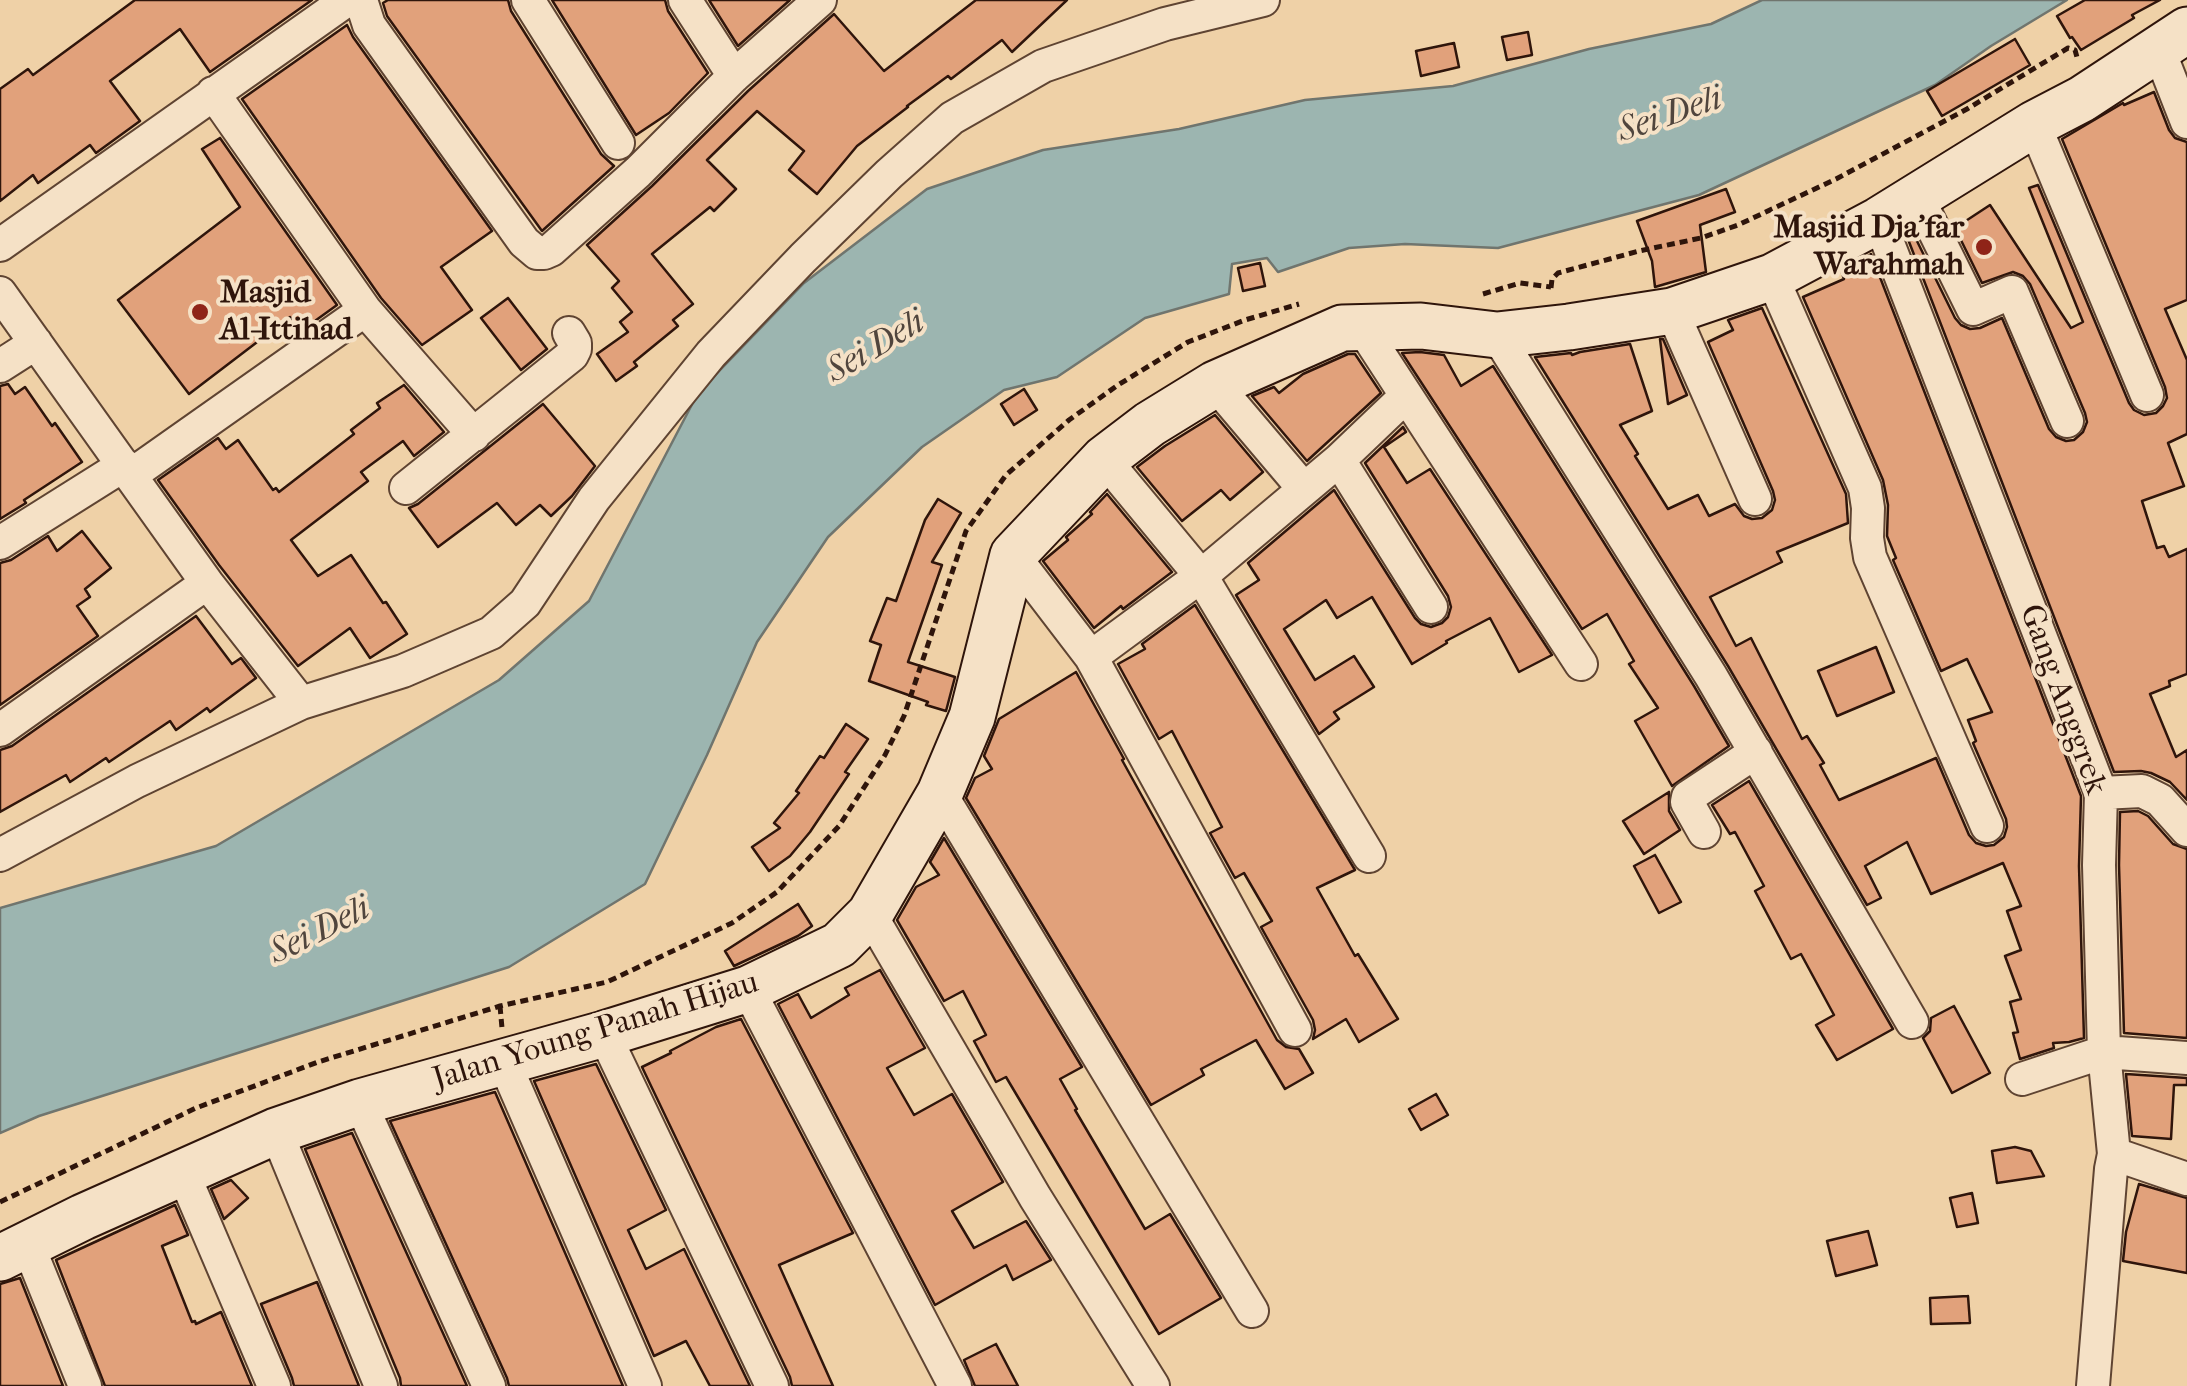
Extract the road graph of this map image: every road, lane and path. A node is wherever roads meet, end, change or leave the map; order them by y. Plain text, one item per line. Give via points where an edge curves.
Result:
1 (347, 0) edge
2 (360, 0) edge
3 (528, 0) edge
4 (685, 0) edge
5 (820, 0) edge
6 (1251, 1) edge
7 (2172, 39) edge
8 (734, 76) junction
9 (213, 93) junction
10 (2082, 99) junction
11 (2187, 122) edge
12 (2034, 124) junction
13 (618, 143) dead end
14 (1916, 196) junction
15 (1878, 220) junction
16 (0, 245) edge
17 (1772, 277) junction
18 (0, 293) edge
19 (1470, 296) dead end
20 (1309, 301) dead end
21 (1560, 308) junction
22 (365, 310) junction
23 (1672, 312) junction
24 (1363, 329) junction
25 (569, 333) dead end
26 (1497, 336) junction
27 (36, 343) junction
28 (0, 366) edge
29 (1214, 384) junction
30 (2148, 395) dead end
31 (1406, 396) junction
32 (2067, 421) dead end
33 (474, 435) junction
34 (1104, 460) junction
35 (1339, 460) junction
36 (128, 470) junction
37 (406, 488) dead end
38 (1304, 489) junction
39 (1755, 499) dead end
40 (0, 543) edge
41 (1013, 555) junction
42 (1201, 576) junction
43 (206, 582) junction
44 (1431, 607) dead end
45 (1091, 657) junction
46 (1581, 664) dead end
47 (301, 703) junction
48 (0, 730) edge
49 (1756, 752) junction
50 (940, 793) junction
51 (2100, 793) junction
52 (1987, 826) dead end
53 (2187, 830) edge
54 (1704, 832) dead end
55 (0, 855) edge
56 (1369, 856) dead end
57 (870, 914) junction
58 (748, 989) junction
59 (1912, 1022) dead end
60 (1296, 1030) dead end
61 (604, 1034) junction
62 (2104, 1052) junction
63 (2187, 1058) edge
64 (504, 1062) junction
65 (2022, 1079) dead end
66 (360, 1102) junction
67 (276, 1132) junction
68 (2114, 1154) junction
69 (183, 1173) junction
70 (2187, 1178) edge
71 (0, 1202) edge
72 (14, 1252) edge
73 (1252, 1311) dead end
74 (84, 1386) edge
75 (274, 1386) edge
76 (381, 1386) edge
77 (489, 1386) edge
78 (645, 1386) edge
79 (772, 1386) edge
80 (954, 1386) edge
81 (1153, 1386) edge
82 (2093, 1386) edge

1 - 9 street
2 - 8 street via 368,26 537,253 551,250 638,172
3 - 13 street
4 - 8 street
5 - 8 street
6 - 47 street via 1043,66 952,118 711,354 594,500 525,603 492,633 403,671
7 - 10 street, Jalan Young Panah Hijau
7 - 11 street
9 - 16 street
9 - 22 street
10 - 12 street, Jalan Young Panah Hijau
10 - 21 path via 2078,53 2068,48 1754,218 1558,273 1552,279
12 - 14 street, Jalan Young Panah Hijau
12 - 30 street
14 - 15 street, Jalan Young Panah Hijau
14 - 32 street via 1973,309 2012,292
15 - 17 street, Jalan Young Panah Hijau
15 - 51 street, Gang Anggrek
17 - 23 street, Jalan Young Panah Hijau
17 - 52 street via 1865,488 1870,557
18 - 27 street
19 - 21 path via 1520,284
20 - 71 path via 1188,342 1118,385 1006,475 966,530 885,755 839,826 777,892 747,913 607,982 500,1006 196,1108
21 - 23 street, Jalan Young Panah Hijau
21 - 26 street, Jalan Young Panah Hijau
22 - 33 street
22 - 36 street
23 - 39 street
24 - 26 street, Jalan Young Panah Hijau via 1421,326
24 - 29 street, Jalan Young Panah Hijau via 1342,328
24 - 31 street
25 - 33 street via 572,354
26 - 49 street
27 - 28 street
27 - 36 street
29 - 34 street, Jalan Young Panah Hijau
29 - 38 street
31 - 35 street
31 - 46 street
33 - 37 street
34 - 41 street, Jalan Young Panah Hijau
34 - 42 street
35 - 38 street
35 - 44 street
36 - 40 street
36 - 43 street
38 - 42 street
41 - 45 street
41 - 50 street, Jalan Young Panah Hijau via 972,717
42 - 45 street
42 - 56 street
43 - 47 street
43 - 48 street
45 - 60 street
47 - 55 street
49 - 54 street via 1691,793 1688,802
49 - 59 street
50 - 57 street, Jalan Young Panah Hijau
50 - 73 street
51 - 53 street via 2142,791
51 - 62 street, Gang Anggrek
57 - 58 street, Jalan Young Panah Hijau via 839,945
57 - 81 street
58 - 61 street, Jalan Young Panah Hijau
58 - 80 street
61 - 64 street, Jalan Young Panah Hijau
61 - 79 street
62 - 63 street
62 - 65 street
62 - 68 street, Gang Anggrek
64 - 66 street, Jalan Young Panah Hijau
64 - 78 street
66 - 67 street, Jalan Young Panah Hijau
66 - 77 street
67 - 69 street, Jalan Young Panah Hijau
67 - 76 street
68 - 70 street
68 - 82 street, Gang Anggrek
69 - 72 street, Jalan Young Panah Hijau
69 - 75 street
72 - 74 street

